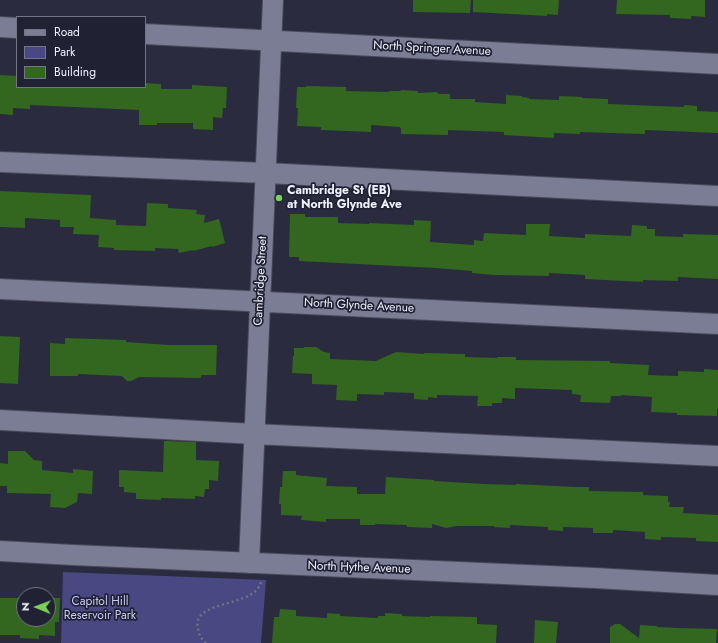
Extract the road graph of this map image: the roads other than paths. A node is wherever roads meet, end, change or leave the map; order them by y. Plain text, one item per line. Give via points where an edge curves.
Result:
1 (273, 0) edge
2 (0, 27) edge
3 (16, 28) edge
4 (146, 34) edge
5 (272, 41) junction
6 (718, 64) edge
7 (0, 162) edge
8 (266, 173) junction
9 (718, 196) edge
10 (0, 289) edge
11 (260, 301) junction
12 (718, 324) edge
13 (0, 420) edge
14 (254, 434) junction
15 (718, 456) edge
16 (0, 551) edge
17 (255, 570) junction
18 (718, 585) edge

1 - 5 street, Cambridge Street
2 - 3 street
4 - 5 street, North Springer Avenue
5 - 6 street, North Springer Avenue
5 - 8 street, Cambridge Street
7 - 8 street
8 - 9 street
8 - 11 street, Cambridge Street
10 - 11 street, North Glynde Avenue
11 - 12 street, North Glynde Avenue
11 - 14 street, Cambridge Street
13 - 14 street
14 - 15 street
14 - 17 street, Cambridge Street
16 - 17 street, North Hythe Avenue
17 - 18 street, North Hythe Avenue via 595,578

